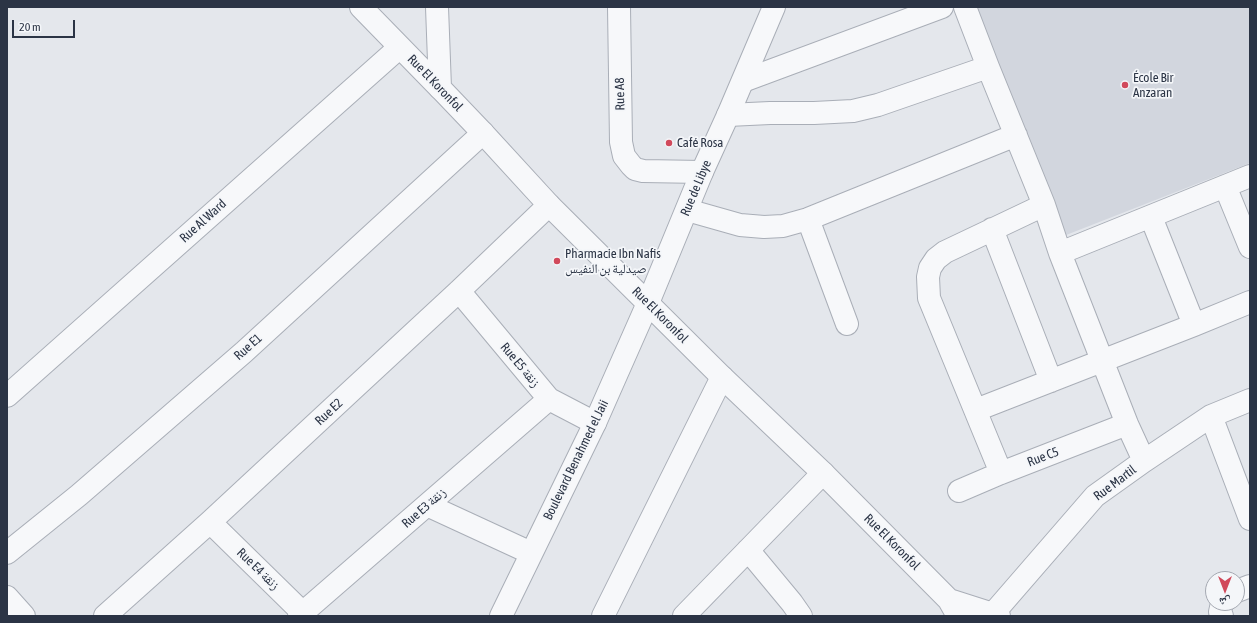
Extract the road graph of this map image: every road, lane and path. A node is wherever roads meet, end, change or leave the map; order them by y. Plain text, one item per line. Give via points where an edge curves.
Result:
1 (361, 7) edge
2 (437, 7) edge
3 (619, 7) edge
4 (774, 7) edge
5 (942, 7) edge
6 (965, 7) edge
7 (400, 47) junction
8 (988, 67) junction
9 (743, 81) junction
10 (440, 88) junction
11 (728, 115) junction
12 (483, 133) junction
13 (1016, 135) junction
14 (702, 172) junction
15 (1250, 176) edge
16 (1225, 186) junction
17 (549, 205) junction
18 (1044, 205) junction
19 (687, 210) junction
20 (1151, 217) junction
21 (808, 219) junction
22 (992, 229) junction
23 (1250, 247) edge
24 (1060, 253) junction
25 (459, 291) junction
26 (1250, 302) edge
27 (648, 303) junction
28 (847, 324) dead end
29 (1194, 325) junction
30 (1102, 360) junction
31 (722, 377) junction
32 (1050, 381) junction
33 (7, 396) edge
34 (549, 400) junction
35 (1250, 400) edge
36 (976, 410) junction
37 (1211, 416) junction
38 (595, 423) junction
39 (1127, 424) junction
40 (1144, 461) junction
41 (823, 473) junction
42 (1001, 473) junction
43 (959, 491) dead end
44 (427, 505) junction
45 (1250, 519) edge
46 (210, 522) junction
47 (748, 550) junction
48 (7, 553) edge
49 (531, 553) junction
50 (7, 597) edge
51 (954, 608) edge
52 (302, 615) edge
53 (994, 615) edge
54 (24, 616) edge
55 (105, 616) edge
56 (501, 616) edge
57 (603, 616) edge
58 (684, 616) edge
59 (801, 616) edge

1 - 7 street, Rue El Koronfol
2 - 10 street
3 - 14 street, Rue A8 via 621,142 624,156 635,169 643,172
4 - 9 street, Rue de Libye
5 - 9 street
6 - 8 street
7 - 10 street, Rue El Koronfol
7 - 33 street, Rue Al Ward
8 - 11 street via 878,105 853,111
8 - 13 street
9 - 11 street, Rue de Libye
10 - 12 street, Rue El Koronfol
11 - 14 street, Rue de Libye
12 - 17 street, Rue El Koronfol
12 - 48 street, Rue E1 via 244,352 79,495
13 - 18 street
13 - 21 street
14 - 19 street, Rue de Libye
15 - 16 street
16 - 20 street
16 - 23 street
17 - 25 street, Rue E2
17 - 27 street, Rue El Koronfol
18 - 22 street
18 - 24 street
19 - 21 street via 740,225 764,227 783,226
19 - 27 street, Rue de Libye
20 - 24 street
20 - 29 street
21 - 28 street
22 - 32 street
22 - 36 street via 945,252 936,259 928,277 929,298
24 - 30 street
25 - 34 street, Rue E5 زنقة
25 - 46 street, Rue E2
26 - 29 street
27 - 31 street, Rue El Koronfol
27 - 38 street, Boulevard Benahmed el Jaii
29 - 30 street
30 - 32 street
30 - 39 street
31 - 41 street, Rue El Koronfol
31 - 57 street
32 - 36 street
34 - 38 street, Rue E5 زنقة
34 - 44 street, Rue E3 زنقة
35 - 37 street, Rue Martil
36 - 42 street
37 - 40 street, Rue Martil
37 - 45 street
38 - 49 street, Boulevard Benahmed el Jaii
39 - 40 street
39 - 42 street, Rue C5
40 - 53 street, Rue Martil via 1095,496
41 - 47 street
41 - 51 street, Rue El Koronfol
42 - 43 street, Rue C5
44 - 49 street
44 - 52 street, Rue E3 زنقة
46 - 52 street, Rue E4 زنقة
46 - 55 street, Rue E2
47 - 58 street
47 - 59 street
49 - 56 street, Boulevard Benahmed el Jaii
50 - 54 street
51 - 53 street, Rue El Koronfol

